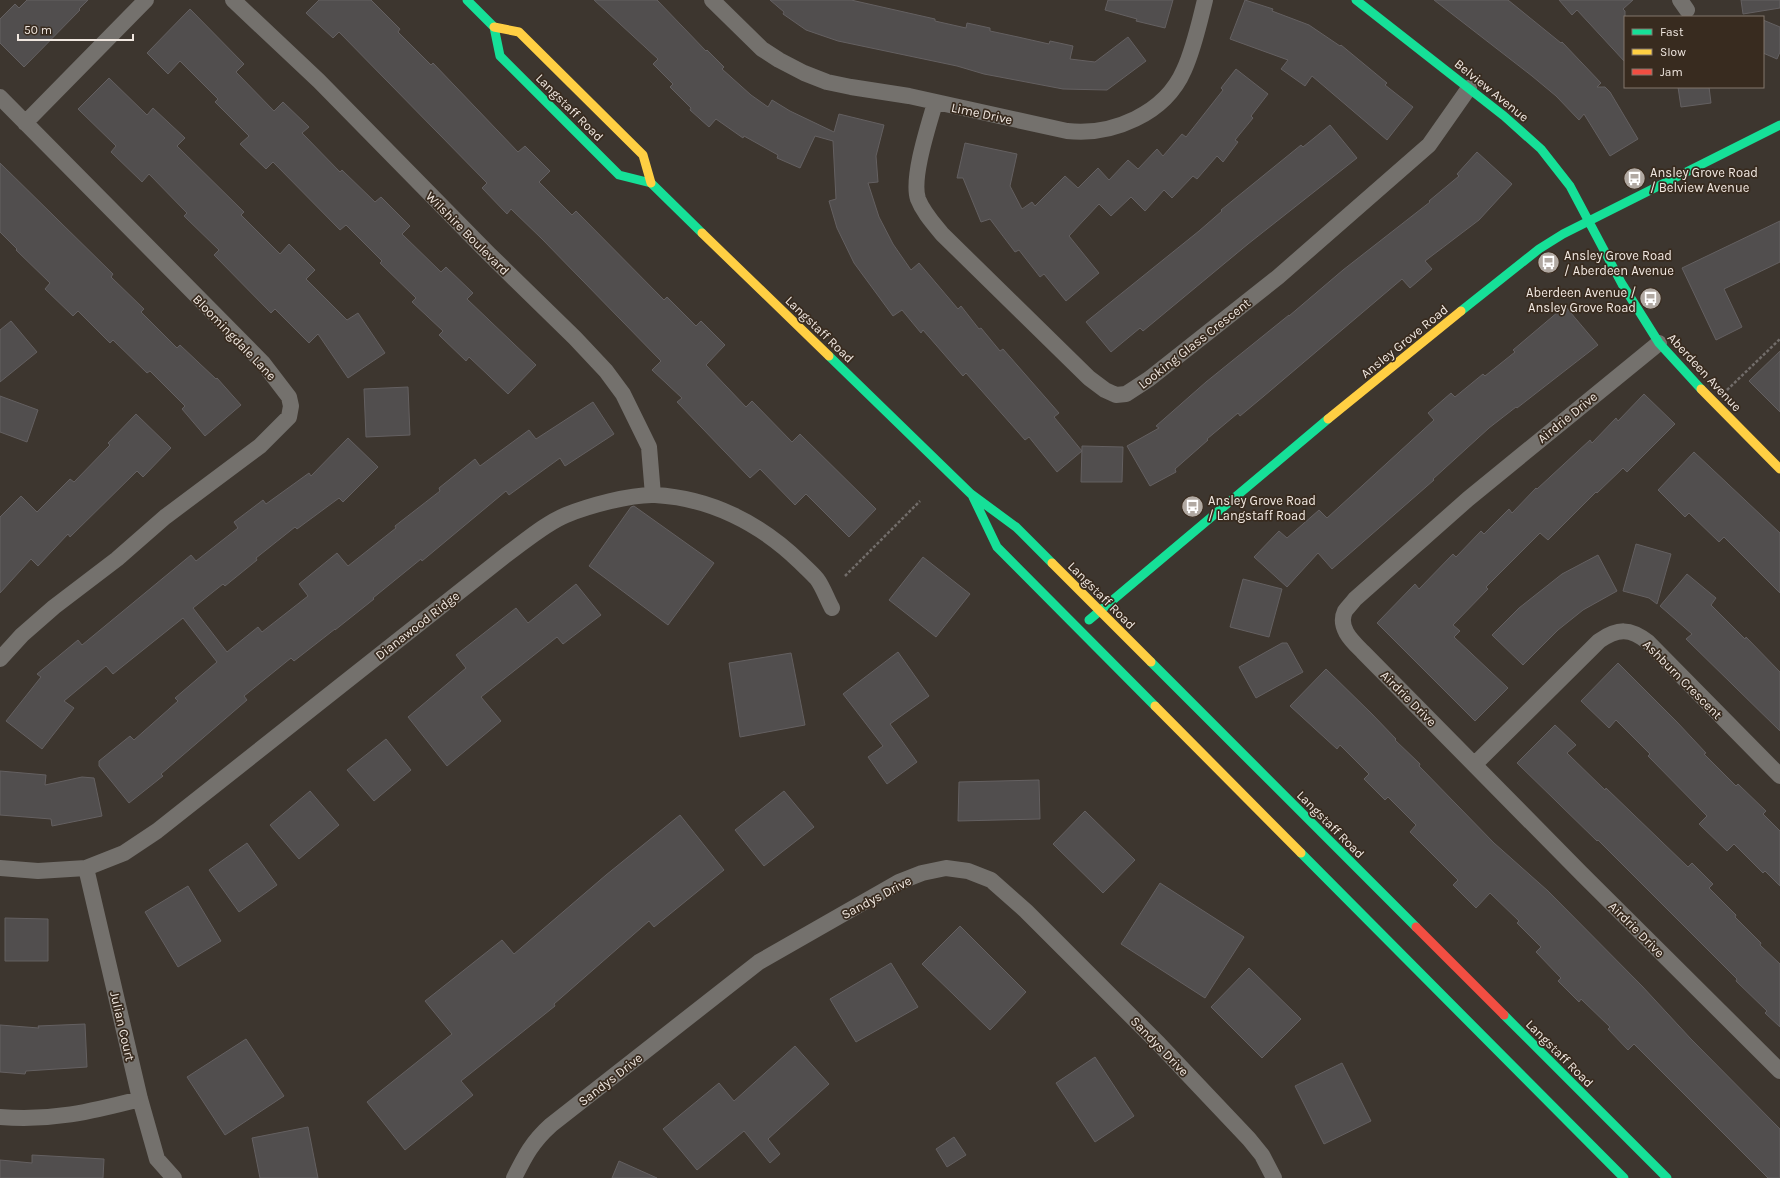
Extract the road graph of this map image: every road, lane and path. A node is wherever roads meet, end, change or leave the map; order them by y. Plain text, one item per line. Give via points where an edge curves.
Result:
1 (146, 0) edge
2 (234, 0) edge
3 (467, 0) edge
4 (712, 0) edge
5 (1205, 0) edge
6 (1356, 0) edge
7 (494, 27) junction
8 (1470, 88) junction
9 (0, 97) edge
10 (935, 103) junction
11 (26, 123) junction
12 (1780, 125) edge
13 (650, 183) junction
14 (1589, 221) junction
15 (1780, 339) edge
16 (1659, 343) junction
17 (1733, 384) dead end
18 (1780, 469) edge
19 (971, 494) junction
20 (653, 495) junction
21 (920, 501) dead end
22 (845, 576) dead end
23 (832, 608) dead end
24 (1100, 611) junction
25 (1078, 629) junction
26 (0, 659) edge
27 (1475, 764) junction
28 (1780, 776) edge
29 (0, 868) edge
30 (86, 868) junction
31 (1780, 1071) edge
32 (140, 1099) junction
33 (0, 1117) edge
34 (174, 1178) edge
35 (514, 1178) edge
36 (1274, 1178) edge
37 (1624, 1178) edge
38 (1667, 1178) edge

1 - 11 street
2 - 20 street, Wilshire Boulevard via 319,81 606,371 623,394 649,447
3 - 7 main road
4 - 10 street, Lime Drive via 762,49 804,73 827,82
5 - 10 street, Lime Drive via 1192,52 1184,72 1159,103 1125,124 1083,133
6 - 8 main road, Belview Avenue
7 - 13 main road, Langstaff Road via 519,32 643,155
7 - 13 main road, Langstaff Road via 500,56 619,176
8 - 10 street, Looking Glass Crescent via 1428,145 1414,158 1278,277 1183,354 1126,394 1105,390 1088,378 942,234 926,214 918,198 917,177
8 - 14 main road, Belview Avenue via 1541,149 1570,186
9 - 11 street, Bloomingdale Lane
11 - 26 street, Bloomingdale Lane via 263,363 289,397 291,406 289,417 260,446 165,517 54,607 22,635
12 - 14 main road, Ansley Grove Road
13 - 19 main road, Langstaff Road
14 - 16 main road, Aberdeen Avenue via 1626,290
14 - 24 main road, Ansley Grove Road via 1563,234 1511,271 1226,503
15 - 17 path
16 - 18 main road, Aberdeen Avenue
16 - 27 street, Airdrie Drive via 1468,499 1355,599 1345,612 1345,630 1350,638
19 - 24 main road, Langstaff Road via 1016,527
19 - 25 main road, Langstaff Road via 997,547
20 - 23 street, Dianawood Ridge via 688,499 725,511 758,527 782,544 818,579
20 - 30 street, Dianawood Ridge via 614,500 565,515 534,535 158,831 124,853
21 - 22 path
24 - 25 main road, Ansley Grove Road
24 - 38 main road, Langstaff Road
25 - 37 main road, Langstaff Road
27 - 28 street, Ashburn Crescent via 1599,641 1620,631 1636,633 1648,642
27 - 31 street, Airdrie Drive
29 - 30 street, Dianawood Ridge via 38,871
30 - 32 street, Julian Court
32 - 33 street via 74,1115 19,1119
32 - 34 street, Julian Court via 157,1159
35 - 36 street, Sandys Drive via 537,1138 551,1125 759,962 899,882 922,873 946,868 991,880 1026,911 1159,1044 1249,1139 1262,1155

